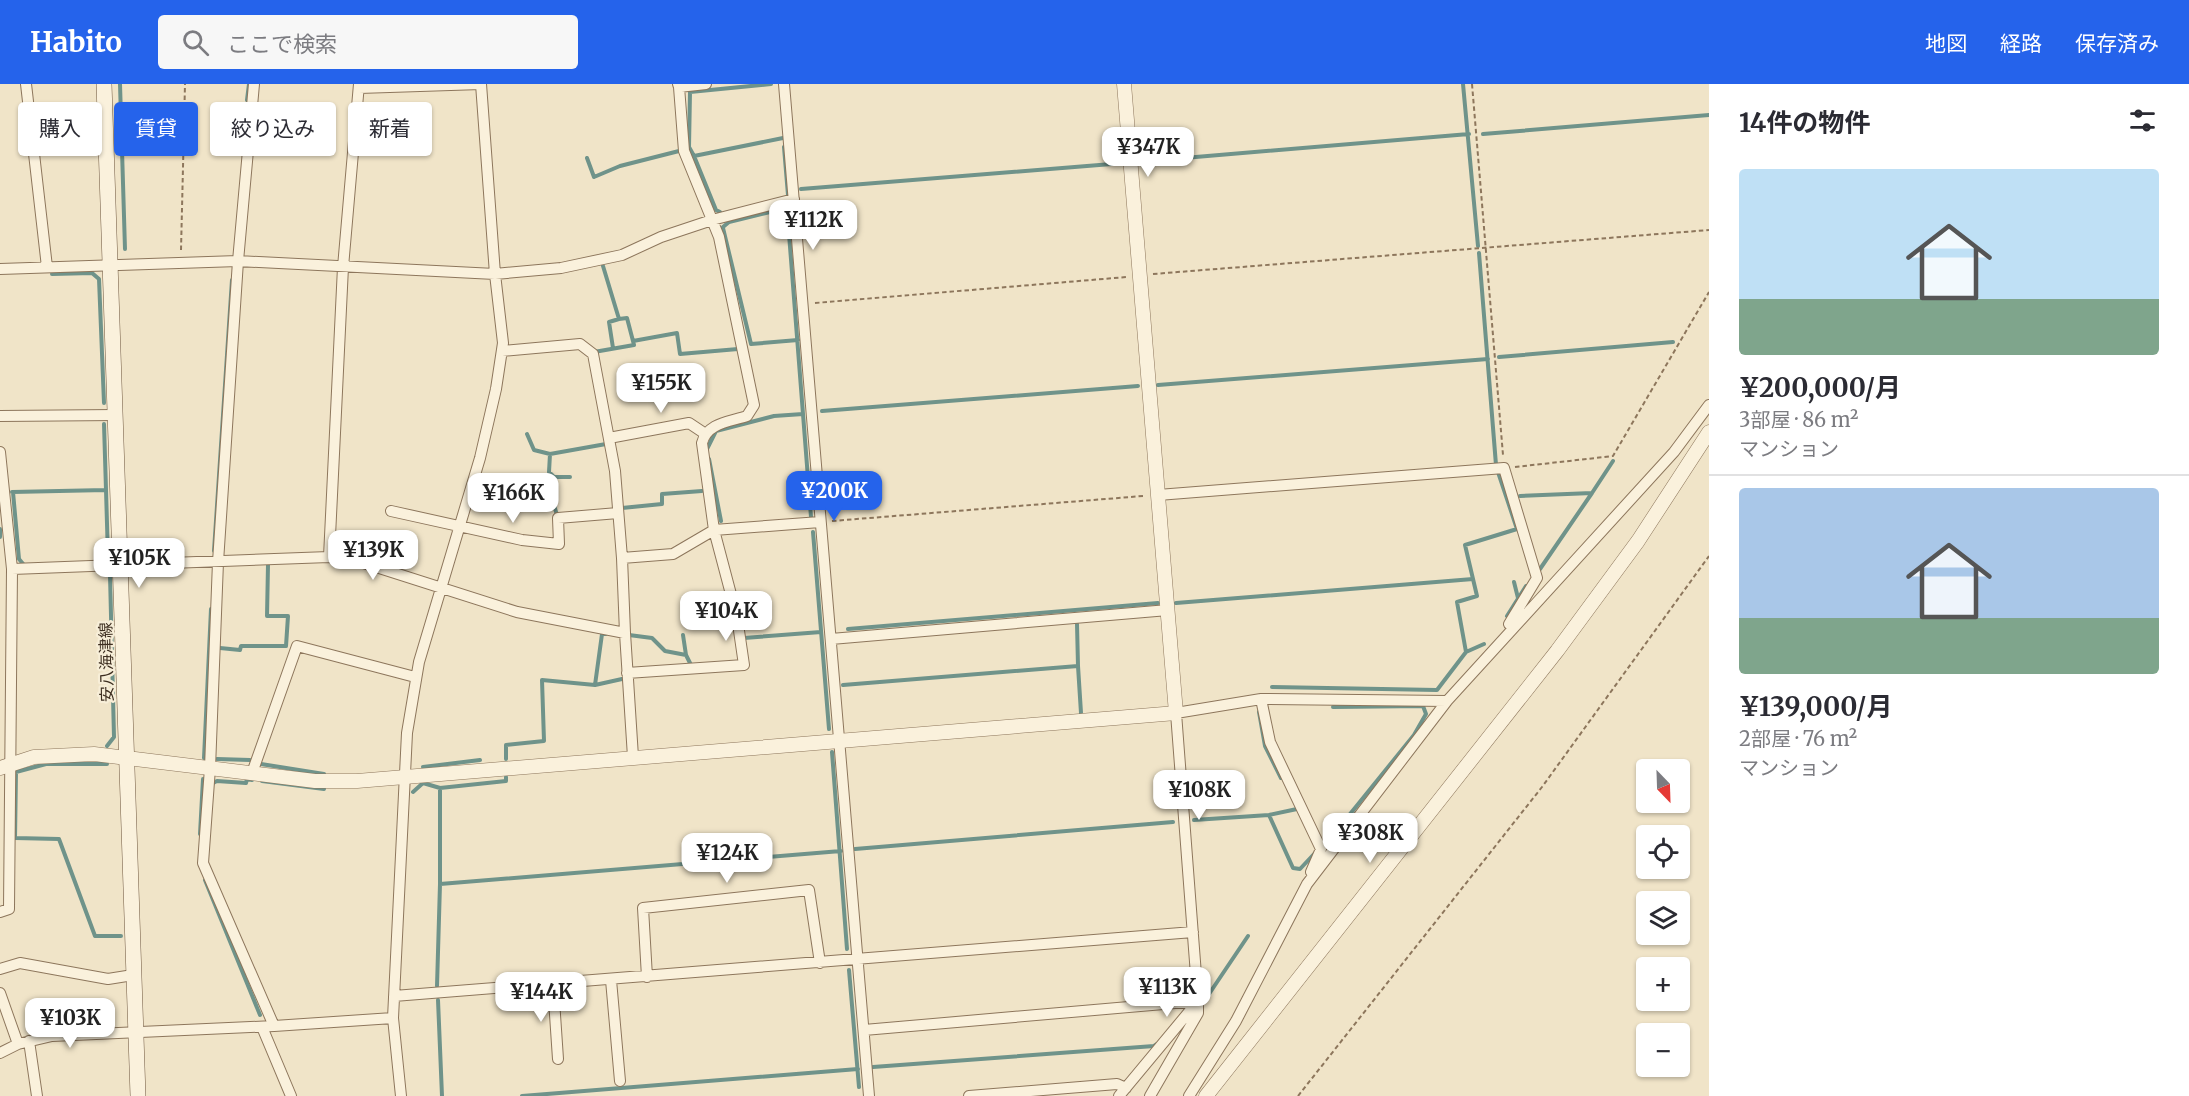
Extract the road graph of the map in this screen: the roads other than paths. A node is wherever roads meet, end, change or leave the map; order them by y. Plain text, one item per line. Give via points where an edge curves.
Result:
1 (26, 84) edge
2 (104, 84) edge
3 (254, 84) edge
4 (481, 84) edge
5 (706, 84) edge
6 (784, 84) edge
7 (1124, 84) edge
8 (679, 85) edge
9 (359, 86) edge
10 (794, 200) junction
11 (712, 220) junction
12 (237, 261) junction
13 (110, 264) junction
14 (47, 267) junction
15 (343, 267) junction
16 (0, 269) edge
17 (495, 274) junction
18 (502, 351) junction
19 (1709, 405) edge
20 (116, 415) junction
21 (0, 417) edge
22 (1709, 432) edge
23 (704, 433) junction
24 (609, 438) junction
25 (0, 452) edge
26 (1158, 495) junction
27 (391, 511) dead end
28 (618, 513) junction
29 (819, 522) junction
30 (460, 525) junction
31 (714, 530) junction
32 (329, 557) junction
33 (622, 558) junction
34 (218, 562) junction
35 (121, 566) junction
36 (12, 569) junction
37 (443, 587) junction
38 (1168, 610) junction
39 (625, 633) junction
40 (831, 639) junction
41 (1497, 644) junction
42 (627, 673) junction
43 (416, 676) junction
44 (1261, 699) junction
45 (1447, 701) junction
46 (1176, 713) junction
47 (839, 741) junction
48 (633, 757) junction
49 (126, 759) junction
50 (5, 766) edge
51 (210, 768) junction
52 (252, 773) junction
53 (406, 776) junction
54 (1307, 884) junction
55 (0, 912) edge
56 (1193, 932) junction
57 (858, 960) junction
58 (820, 963) junction
59 (0, 969) edge
60 (133, 975) junction
61 (647, 977) junction
62 (611, 980) junction
63 (553, 985) junction
64 (0, 993) edge
65 (394, 996) junction
66 (1198, 1001) junction
67 (393, 1018) junction
68 (274, 1026) junction
69 (262, 1027) junction
70 (864, 1030) junction
71 (135, 1031) junction
72 (24, 1042) junction
73 (0, 1053) edge
74 (558, 1059) dead end
75 (620, 1082) dead end
76 (1123, 1092) edge
77 (37, 1096) edge
78 (138, 1096) edge
79 (291, 1096) edge
80 (401, 1096) edge
81 (869, 1096) edge
82 (969, 1096) edge
83 (1150, 1096) edge
84 (1189, 1096) edge
85 (1206, 1096) edge

1 - 14 street
2 - 13 main road, 安八海津線
3 - 12 street
4 - 9 street
4 - 17 street
5 - 8 street
6 - 10 street
7 - 26 street
8 - 11 street via 684,151
9 - 15 street
10 - 11 street
10 - 29 street
11 - 17 street via 622,255 561,268
11 - 23 street via 719,237 754,405 747,416
12 - 13 street
12 - 15 street
12 - 34 street
13 - 14 street
13 - 20 main road, 安八海津線
14 - 16 street
15 - 17 street
15 - 32 street
17 - 18 street
18 - 24 street via 580,344 593,354
18 - 30 street via 488,423
19 - 41 street via 1674,452
20 - 21 street
20 - 35 main road, 安八海津線
22 - 85 street via 1638,541 1557,651
23 - 24 street via 689,423
23 - 31 street via 702,443
24 - 28 street
25 - 36 street
26 - 38 street
26 - 41 street via 1504,468 1537,578
27 - 30 street
28 - 30 street via 558,518 559,544 522,540
28 - 33 street
29 - 31 street
29 - 40 street
30 - 37 street
31 - 33 street via 673,554
31 - 42 street via 737,617 744,665
32 - 34 street
32 - 37 street via 351,559
33 - 39 street
34 - 35 street
34 - 51 street
35 - 36 street
35 - 49 main road, 安八海津線
36 - 50 street
37 - 39 street via 517,612
37 - 43 street
38 - 40 street
38 - 46 street
39 - 42 street
40 - 47 street
41 - 45 street
42 - 48 street
43 - 52 street via 297,646
43 - 53 street via 407,733
44 - 45 street
44 - 46 street
44 - 54 street via 1270,742 1321,849
45 - 54 street
46 - 47 street
46 - 56 street
47 - 48 street
47 - 57 street
48 - 53 street
49 - 50 street via 94,754 57,755
49 - 51 street
49 - 60 main road, 安八海津線
50 - 55 street via 9,909
51 - 52 street
51 - 68 street via 203,863
52 - 53 street via 315,781
53 - 65 street
54 - 84 street via 1236,1022
56 - 57 street
56 - 66 street
57 - 58 street
57 - 70 street
58 - 61 street
58 - 61 street via 809,890 643,908
59 - 60 street via 20,963 108,979
60 - 71 main road, 安八海津線
61 - 62 street
62 - 63 street
62 - 75 street
63 - 65 street
63 - 74 street
64 - 72 street
65 - 67 street
66 - 70 street
66 - 76 street
66 - 83 street via 1198,1013
67 - 68 street
67 - 80 street
68 - 69 street
69 - 71 street
69 - 79 street
70 - 81 street
71 - 72 street via 52,1036
71 - 78 main road, 安八海津線
72 - 73 street
72 - 77 street
76 - 82 street via 1117,1083

